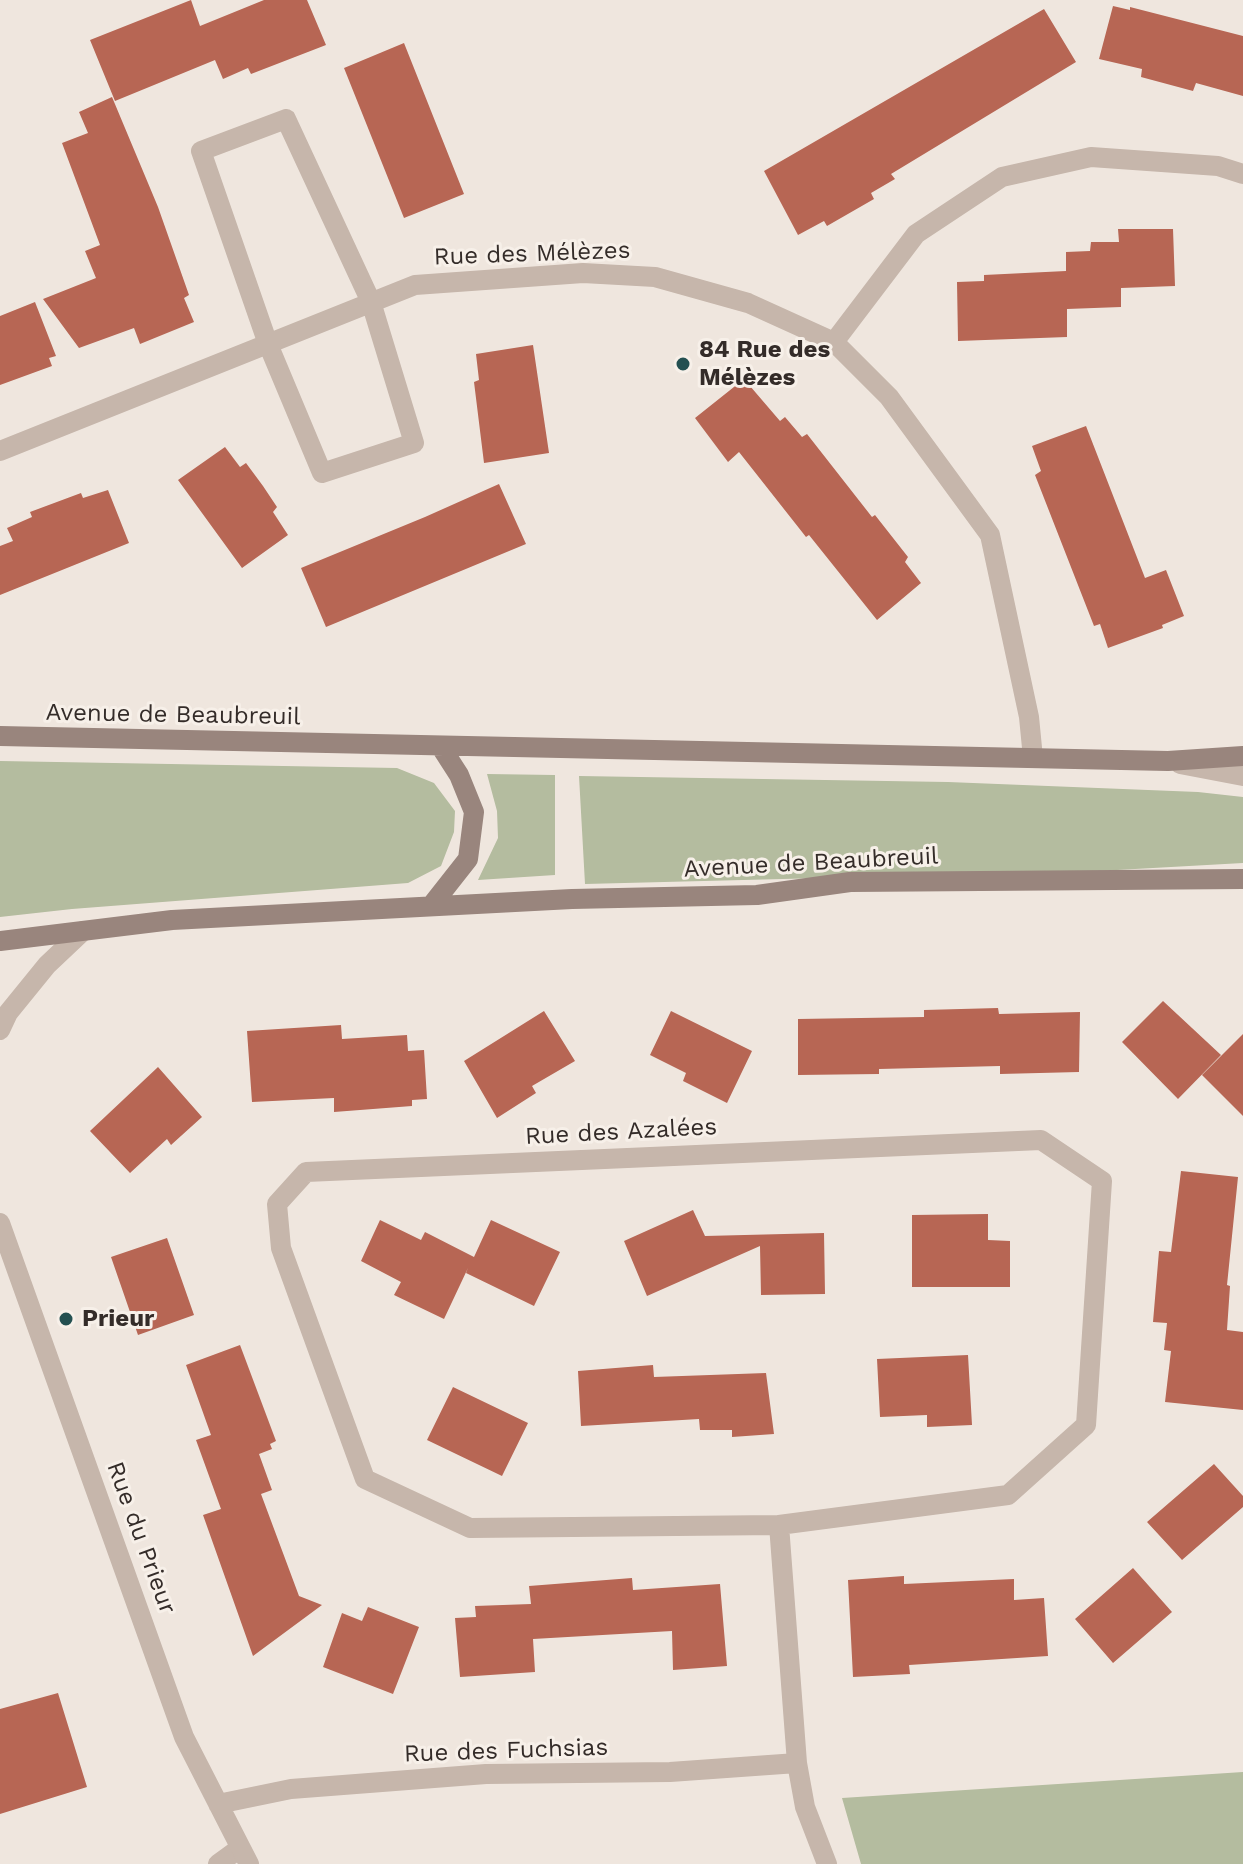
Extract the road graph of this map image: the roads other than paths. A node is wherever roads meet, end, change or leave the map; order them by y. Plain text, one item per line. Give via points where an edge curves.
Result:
1 (1243, 174) edge
2 (371, 302) junction
3 (834, 342) junction
4 (268, 344) junction
5 (0, 451) edge
6 (0, 736) edge
7 (441, 747) junction
8 (1243, 756) edge
9 (1033, 758) junction
10 (1168, 761) junction
11 (1243, 776) edge
12 (1243, 879) edge
13 (431, 906) junction
14 (83, 931) junction
15 (0, 941) edge
16 (0, 1030) edge
17 (0, 1223) edge
18 (779, 1525) junction
19 (797, 1763) junction
20 (218, 1804) junction
21 (244, 1856) edge
22 (218, 1864) edge
23 (827, 1864) edge

1 - 3 street via 1218,166 1091,157 1002,177 916,234
2 - 3 street, Rue des Mélèzes via 415,285 583,273 655,277 748,303
2 - 4 street, Rue des Mélèzes
2 - 4 street via 414,443 322,473
2 - 4 street via 286,119 201,151
3 - 9 street, Rue des Mélèzes via 889,397 990,535
4 - 5 street, Rue des Mélèzes
6 - 7 main road, Avenue de Beaubreuil
7 - 9 main road, Avenue de Beaubreuil
7 - 13 main road via 474,812 468,859
8 - 10 main road, Avenue de Beaubreuil
9 - 10 main road, Avenue de Beaubreuil
10 - 11 street, Avenue de Beaubreuil
12 - 13 main road, Avenue de Beaubreuil via 850,882 757,895
13 - 14 main road, Avenue de Beaubreuil via 172,920
14 - 15 main road, Avenue de Beaubreuil
14 - 16 street via 47,965
17 - 20 street, Rue du Prieur via 184,1737
18 - 18 street, Rue des Azalées via 1008,1495 1086,1425 1102,1181 1041,1140 306,1172 277,1204 281,1248 365,1479 470,1528
18 - 19 street
19 - 20 street, Rue des Fuchsias via 670,1772 486,1774 291,1789
19 - 23 street via 805,1807
20 - 21 street, Rue du Prieur
21 - 22 street

